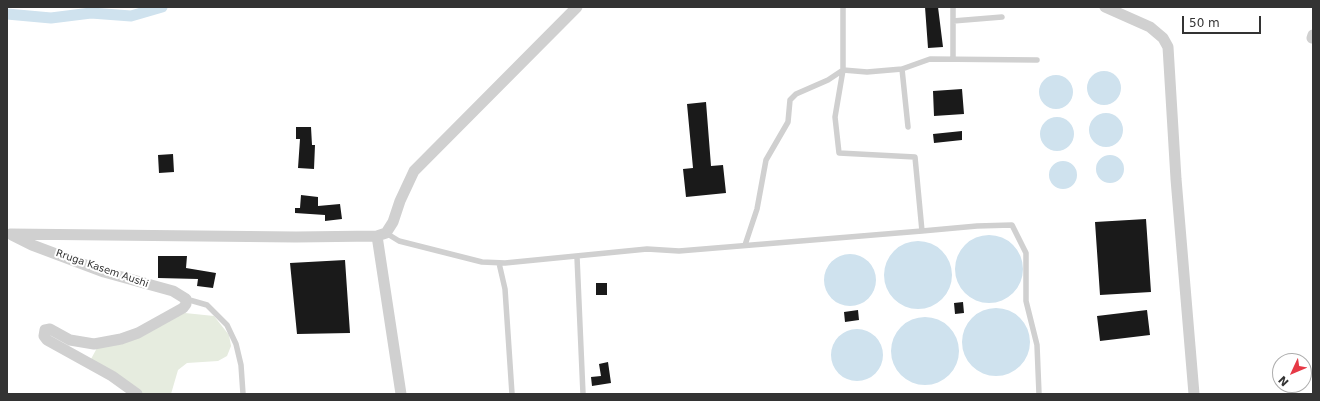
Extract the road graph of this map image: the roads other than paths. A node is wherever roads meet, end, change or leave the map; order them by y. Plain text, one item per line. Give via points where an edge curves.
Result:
1 (577, 7) edge
2 (842, 7) edge
3 (953, 7) edge
4 (1105, 7) edge
5 (1002, 17) dead end
6 (953, 21) junction
7 (953, 59) junction
8 (1037, 60) dead end
9 (902, 69) junction
10 (843, 70) junction
11 (908, 127) dead end
12 (922, 231) junction
13 (8, 234) edge
14 (382, 234) junction
15 (745, 245) junction
16 (577, 257) junction
17 (500, 263) junction
18 (186, 299) junction
19 (137, 394) edge
20 (244, 394) edge
21 (401, 394) edge
22 (512, 394) edge
23 (583, 394) edge
24 (1039, 394) edge
25 (1194, 394) edge

1 - 14 street via 414,171 393,222
2 - 10 lane
3 - 6 lane
4 - 25 street via 1150,27 1163,38 1168,47
5 - 6 lane
6 - 7 lane
7 - 8 lane
7 - 9 lane via 930,59
9 - 10 lane via 867,72
9 - 11 lane
10 - 12 lane via 835,117 839,153 916,157
10 - 15 lane via 828,80 796,94 790,100 788,122 766,160 756,209
12 - 15 lane
12 - 24 lane via 1012,225 1026,253 1026,301 1037,346
13 - 14 street via 296,237
13 - 18 street, Rruga Kasem Aushi via 104,272 173,291
14 - 17 lane via 482,262
14 - 21 street
15 - 16 lane via 679,251 647,249
16 - 17 lane
16 - 23 lane
17 - 22 lane via 505,289
18 - 19 street via 183,308 138,333 121,339 94,344 70,340 50,329 45,330 44,336 47,340 112,376
18 - 20 lane via 207,305 227,325 236,344

